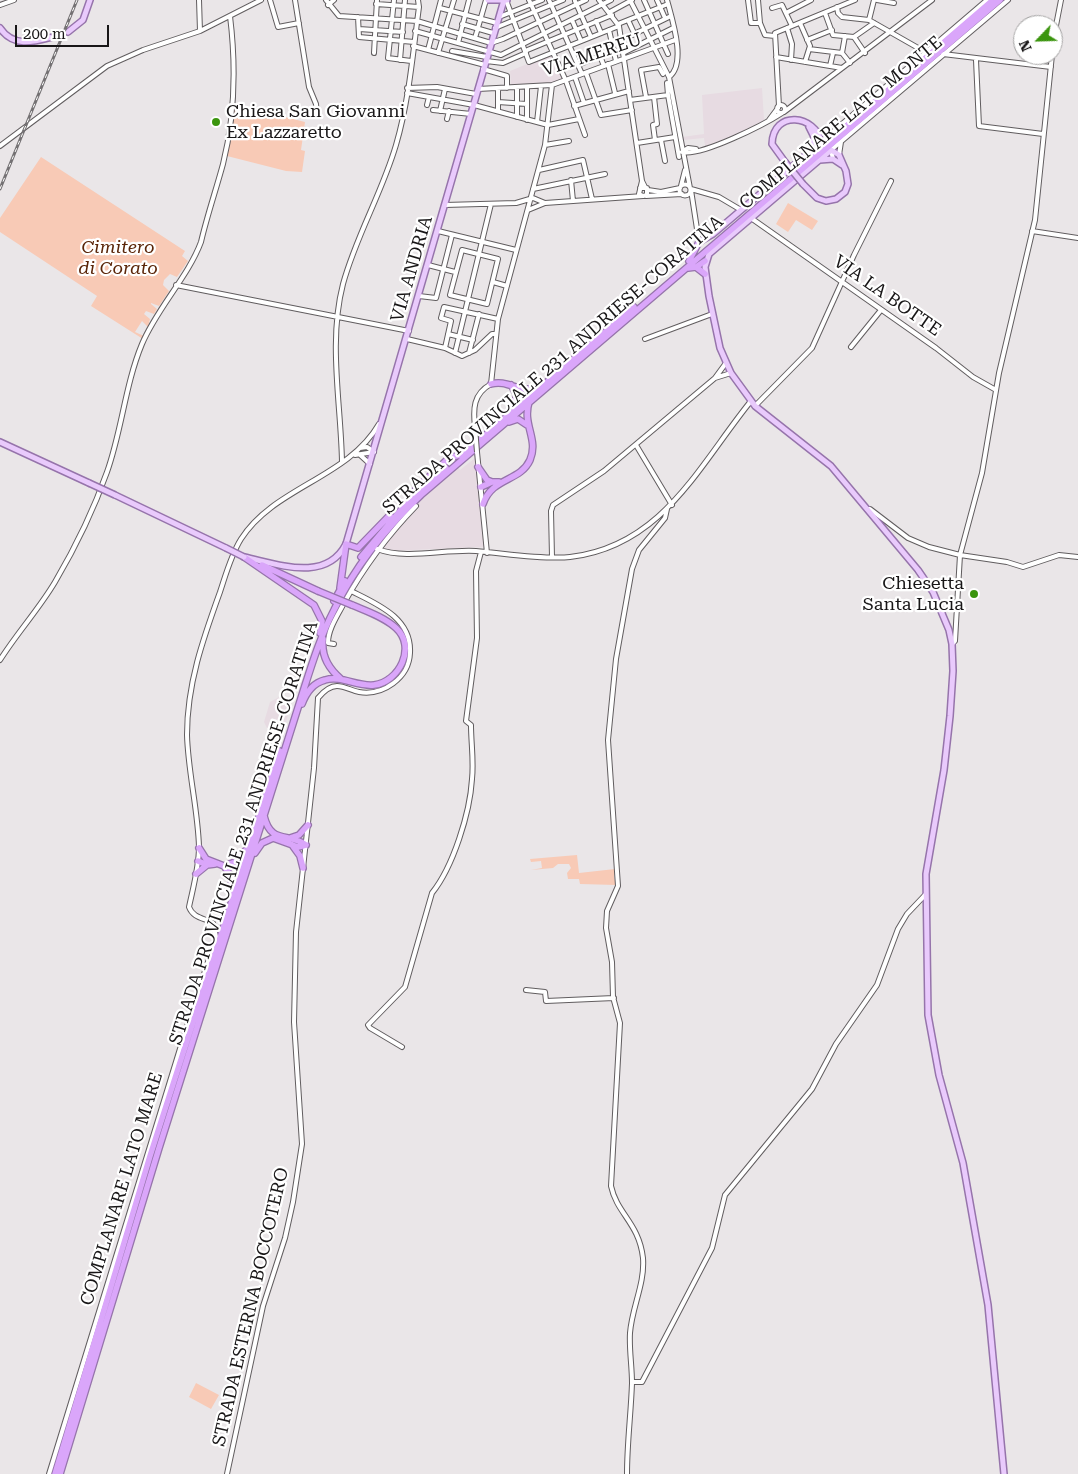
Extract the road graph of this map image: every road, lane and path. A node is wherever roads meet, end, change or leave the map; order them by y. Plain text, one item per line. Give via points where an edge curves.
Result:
1 (14, 0) edge
2 (90, 0) edge
3 (199, 0) edge
4 (261, 0) edge
5 (270, 0) edge
6 (295, 0) edge
7 (326, 0) edge
8 (334, 0) edge
9 (405, 0) edge
10 (418, 0) edge
11 (441, 0) edge
12 (454, 0) edge
13 (469, 0) edge
14 (487, 0) edge
15 (505, 0) edge
16 (529, 0) edge
17 (542, 0) edge
18 (549, 0) edge
19 (563, 0) edge
20 (586, 0) edge
21 (598, 0) edge
22 (611, 0) edge
23 (632, 0) edge
24 (644, 0) edge
25 (657, 0) edge
26 (748, 0) edge
27 (758, 0) edge
28 (811, 0) edge
29 (837, 0) edge
30 (855, 0) edge
31 (876, 0) edge
32 (932, 0) edge
33 (987, 0) edge
34 (993, 0) edge
35 (1000, 0) edge
36 (1008, 0) edge
37 (1061, 0) edge
38 (377, 2) edge
39 (393, 2) edge
40 (668, 2) edge
41 (576, 3) edge
42 (894, 3) dead end
43 (602, 4) junction
44 (328, 5) junction
45 (531, 5) junction
46 (0, 6) edge
47 (405, 6) junction
48 (419, 6) junction
49 (551, 6) junction
50 (660, 7) junction
51 (838, 7) junction
52 (440, 8) junction
53 (772, 8) dead end
54 (451, 10) junction
55 (649, 12) junction
56 (511, 13) junction
57 (535, 13) junction
58 (611, 13) junction
59 (786, 13) junction
60 (825, 13) junction
61 (465, 14) junction
62 (582, 14) junction
63 (1058, 15) edge
64 (230, 16) junction
65 (556, 16) junction
66 (671, 16) junction
67 (358, 17) junction
68 (499, 17) junction
69 (638, 17) junction
70 (376, 18) junction
71 (481, 18) junction
72 (665, 18) junction
73 (392, 19) junction
74 (404, 19) junction
75 (572, 20) junction
76 (628, 20) junction
77 (869, 20) junction
78 (417, 21) junction
79 (596, 21) junction
80 (514, 22) junction
81 (299, 23) junction
82 (539, 23) junction
83 (654, 23) junction
84 (760, 23) junction
85 (800, 23) junction
86 (874, 23) junction
87 (462, 24) junction
88 (586, 25) junction
89 (618, 25) junction
90 (435, 26) junction
91 (560, 26) junction
92 (792, 26) junction
93 (0, 28) edge
94 (445, 28) junction
95 (478, 28) junction
96 (495, 28) junction
97 (644, 28) junction
98 (673, 28) junction
99 (787, 28) junction
100 (359, 29) junction
101 (376, 30) junction
102 (576, 30) junction
103 (609, 30) junction
104 (832, 30) junction
105 (200, 31) junction
106 (416, 31) junction
107 (68, 32) tunnel mouth
108 (391, 32) junction
109 (403, 32) junction
110 (518, 32) junction
111 (891, 32) junction
112 (601, 33) junction
113 (634, 33) junction
114 (460, 34) junction
115 (544, 34) junction
116 (564, 34) junction
117 (659, 34) junction
118 (432, 35) junction
119 (56, 36) tunnel mouth
120 (775, 36) junction
121 (845, 36) junction
122 (592, 37) junction
123 (854, 37) junction
124 (475, 38) junction
125 (375, 39) junction
126 (442, 39) junction
127 (650, 39) junction
128 (390, 40) junction
129 (622, 40) junction
130 (676, 40) junction
131 (807, 40) junction
132 (402, 41) junction
133 (548, 41) junction
134 (581, 41) junction
135 (456, 42) junction
136 (491, 43) junction
137 (522, 43) junction
138 (414, 44) junction
139 (664, 45) junction
140 (569, 46) junction
141 (654, 49) junction
142 (809, 49) junction
143 (428, 50) junction
144 (614, 50) junction
145 (678, 50) junction
146 (452, 51) junction
147 (525, 52) junction
148 (623, 52) junction
149 (374, 53) dead end
150 (438, 53) junction
151 (553, 53) junction
152 (833, 53) junction
153 (842, 53) junction
154 (865, 53) junction
155 (927, 53) junction
156 (668, 54) junction
157 (944, 54) junction
158 (501, 55) junction
159 (600, 56) junction
160 (450, 57) junction
161 (659, 58) junction
162 (776, 58) junction
163 (625, 59) junction
164 (400, 60) junction
165 (791, 60) junction
166 (976, 60) junction
167 (411, 61) junction
168 (486, 61) junction
169 (616, 61) junction
170 (805, 62) junction
171 (850, 63) junction
172 (499, 64) junction
173 (578, 65) junction
174 (606, 65) junction
175 (830, 66) junction
176 (1050, 67) joint
177 (843, 68) junction
178 (584, 74) junction
179 (662, 74) dead end
180 (575, 77) junction
181 (669, 78) junction
182 (566, 81) junction
183 (667, 83) dead end
184 (552, 85) junction
185 (541, 86) junction
186 (527, 87) junction
187 (445, 88) junction
188 (507, 88) junction
189 (517, 88) junction
190 (498, 89) junction
191 (407, 90) junction
192 (629, 91) junction
193 (477, 92) junction
194 (615, 93) junction
195 (668, 95) junction
196 (428, 97) junction
197 (646, 97) junction
198 (654, 97) junction
199 (596, 98) junction
200 (442, 99) junction
201 (630, 100) junction
202 (457, 101) junction
203 (498, 102) junction
204 (517, 103) junction
205 (584, 103) junction
206 (474, 104) junction
207 (527, 104) junction
208 (427, 105) dead end
209 (574, 106) junction
210 (782, 109) junction
211 (433, 110) dead end
212 (632, 110) junction
213 (440, 111) junction
214 (449, 111) junction
215 (498, 111) junction
216 (454, 112) junction
217 (317, 114) dead end
218 (471, 114) junction
219 (517, 117) junction
220 (447, 119) dead end
221 (579, 119) junction
222 (527, 120) junction
223 (538, 122) junction
224 (808, 124) junction
225 (548, 125) junction
226 (833, 131) junction
227 (817, 132) junction
228 (1043, 134) junction
229 (585, 135) dead end
230 (675, 137) junction
231 (814, 137) junction
232 (655, 140) junction
233 (662, 140) junction
234 (680, 140) junction
235 (569, 141) dead end
236 (821, 142) junction
237 (840, 142) junction
238 (637, 143) junction
239 (545, 145) junction
240 (0, 146) edge
241 (690, 150) junction
242 (830, 150) junction
243 (810, 151) junction
244 (682, 152) junction
245 (839, 155) junction
246 (679, 157) dead end
247 (833, 159) junction
248 (684, 160) junction
249 (818, 161) junction
250 (665, 162) dead end
251 (843, 166) junction
252 (538, 170) junction
253 (685, 170) junction
254 (605, 174) dead end
255 (588, 176) junction
256 (572, 180) junction
257 (891, 181) dead end
258 (681, 187) junction
259 (533, 189) junction
260 (643, 189) junction
261 (691, 189) junction
262 (683, 195) junction
263 (628, 196) junction
264 (645, 196) junction
265 (529, 200) junction
266 (592, 200) junction
267 (573, 201) junction
268 (538, 203) junction
269 (491, 204) junction
270 (445, 205) junction
271 (694, 208) junction
272 (741, 210) junction
273 (526, 212) junction
274 (759, 212) junction
275 (751, 218) junction
276 (762, 224) junction
277 (699, 231) junction
278 (1032, 231) junction
279 (438, 232) junction
280 (713, 234) junction
281 (452, 235) junction
282 (706, 238) junction
283 (1078, 238) edge
284 (483, 242) junction
285 (699, 242) junction
286 (516, 250) junction
287 (480, 253) junction
288 (689, 261) junction
289 (705, 261) junction
290 (428, 265) junction
291 (696, 266) junction
292 (443, 269) junction
293 (683, 270) junction
294 (455, 272) junction
295 (705, 274) junction
296 (493, 282) junction
297 (842, 282) junction
298 (176, 284) junction
299 (507, 286) junction
300 (419, 296) junction
301 (469, 300) junction
302 (881, 310) junction
303 (466, 311) junction
304 (479, 314) junction
305 (712, 314) junction
306 (339, 315) junction
307 (498, 319) junction
308 (409, 330) junction
309 (448, 334) junction
310 (496, 334) junction
311 (460, 336) junction
312 (407, 339) junction
313 (645, 339) dead end
314 (473, 340) junction
315 (852, 347) dead end
316 (445, 348) junction
317 (455, 353) junction
318 (469, 354) junction
319 (726, 363) junction
320 (731, 373) junction
321 (715, 378) junction
322 (492, 384) junction
323 (511, 385) junction
324 (539, 387) junction
325 (996, 390) junction
326 (751, 401) junction
327 (529, 402) junction
328 (755, 406) junction
329 (384, 416) junction
330 (498, 425) junction
331 (527, 425) junction
332 (0, 442) edge
333 (636, 445) junction
334 (360, 448) junction
335 (374, 452) junction
336 (359, 454) junction
337 (463, 454) junction
338 (352, 455) junction
339 (342, 462) junction
340 (370, 464) junction
341 (478, 467) junction
342 (491, 486) junction
343 (481, 487) junction
344 (483, 504) junction
345 (416, 506) dead end
346 (672, 506) junction
347 (668, 509) junction
348 (867, 510) junction
349 (346, 544) junction
350 (377, 549) junction
351 (482, 552) junction
352 (487, 553) junction
353 (960, 555) junction
354 (244, 557) junction
355 (552, 557) junction
356 (1078, 557) edge
357 (351, 591) junction
358 (339, 593) junction
359 (334, 609) junction
360 (317, 644) junction
361 (334, 644) dead end
362 (952, 644) junction
363 (0, 660) edge
364 (341, 679) junction
365 (286, 746) junction
366 (261, 814) junction
367 (308, 825) junction
368 (288, 839) junction
369 (292, 845) junction
370 (306, 845) junction
371 (199, 848) junction
372 (198, 861) junction
373 (207, 862) junction
374 (224, 866) junction
375 (303, 868) junction
376 (246, 870) junction
377 (196, 874) junction
378 (926, 894) junction
379 (227, 912) junction
380 (526, 990) dead end
381 (614, 998) junction
382 (402, 1046) dead end
383 (632, 1382) junction
384 (49, 1474) edge
385 (55, 1474) edge
386 (60, 1474) edge
387 (227, 1474) edge
388 (627, 1474) edge
389 (1004, 1474) edge

1 - 46 street
2 - 107 main road via 83,20
3 - 105 street
4 - 64 street
5 - 81 street via 278,27
6 - 81 street
7 - 44 street
8 - 44 street
9 - 47 street
10 - 48 street
11 - 52 street
12 - 54 street
13 - 61 street
14 - 15 main road
14 - 71 street
15 - 56 street
15 - 68 main road, VIA ANDRIA
16 - 45 street
17 - 45 street
18 - 49 street
19 - 49 street
20 - 41 street
21 - 43 street
22 - 43 street
23 - 58 street
23 - 69 street
24 - 55 street
25 - 50 street
26 - 84 street via 751,23
27 - 84 street
28 - 59 street
29 - 51 street
30 - 51 street
31 - 42 street
31 - 77 street
32 - 111 street
33 - 155 street
34 - 288 highway, STRADA PROVINCIALE 231 ANDRIESE-CORATINA
35 - 293 highway, STRADA PROVINCIALE 231 ANDRIESE-CORATINA
36 - 157 street, COMPLANARE LATO MONTE
37 - 63 street
38 - 39 street
38 - 70 street
39 - 47 street
39 - 73 street
40 - 50 street
40 - 66 street
41 - 62 street
41 - 65 street
43 - 58 street
43 - 62 street
44 - 67 street via 339,16
45 - 56 street
45 - 57 street
47 - 48 street
47 - 74 street
48 - 78 street
49 - 57 street
49 - 65 street
50 - 55 street
50 - 72 street
51 - 60 street
51 - 77 street via 842,16
52 - 54 street
52 - 90 street
53 - 59 street via 782,4
54 - 61 street
54 - 94 street
55 - 69 street
55 - 83 street
56 - 68 street
56 - 80 street
57 - 80 street
57 - 82 street
58 - 79 street
58 - 89 street
59 - 92 street
60 - 85 street
60 - 104 street
61 - 71 street
61 - 87 street
62 - 75 street
62 - 88 street
64 - 105 street
64 - 298 street via 233,91 227,145 199,248
65 - 82 street
65 - 91 street
66 - 72 street
66 - 98 street
67 - 70 street
67 - 100 street
68 - 96 main road, VIA ANDRIA
69 - 76 street
69 - 97 street
70 - 73 street
70 - 101 street
71 - 95 street
71 - 96 street
72 - 83 street
73 - 74 street
73 - 108 street
74 - 78 street
74 - 109 street
75 - 91 street
75 - 102 street
76 - 89 street
76 - 113 street
77 - 86 street
78 - 90 street
78 - 106 street
79 - 88 street
79 - 112 street
80 - 96 street
80 - 110 street
81 - 217 street via 309,87
82 - 110 street
82 - 115 street
83 - 97 street
83 - 117 street
84 - 120 street via 765,35
85 - 92 street
85 - 131 street
86 - 111 street
86 - 123 street
87 - 95 street
87 - 114 street
88 - 102 street
88 - 122 street
89 - 103 street
89 - 129 street
90 - 94 street
90 - 118 street
91 - 115 street
91 - 116 street
92 - 99 street
93 - 119 main road via 10,39 21,42
94 - 114 street
94 - 126 street
95 - 96 street
95 - 124 street
96 - 136 main road, VIA ANDRIA
97 - 113 street
97 - 127 street
98 - 117 street
98 - 130 street
99 - 120 street
99 - 165 street via 792,44
100 - 101 street
100 - 125 street via 359,37
101 - 108 street
101 - 125 street
102 - 116 street
102 - 134 street
103 - 112 street
103 - 144 street
104 - 121 street via 833,34
104 - 131 street
105 - 240 street via 143,50 108,66
106 - 118 street
106 - 138 street
108 - 109 street
108 - 128 street
109 - 132 street
110 - 136 street
110 - 137 street
111 - 154 street
111 - 155 street
112 - 122 street
113 - 129 street
114 - 124 street
114 - 135 street
115 - 133 street
115 - 137 street
116 - 133 street
116 - 140 street
117 - 127 street
117 - 139 street
118 - 126 street
118 - 143 street
120 - 162 street
121 - 123 street
121 - 153 street
122 - 134 street
123 - 154 street
124 - 136 street
125 - 128 street
125 - 149 street
126 - 135 street
126 - 150 street
127 - 141 street
127 - 148 street
128 - 132 street
128 - 164 street via 388,58
129 - 148 street
130 - 139 street, VIA MEREU
130 - 145 street
131 - 142 street
132 - 138 street
132 - 164 street
133 - 147 street
133 - 151 street
134 - 140 street
135 - 146 street
135 - 168 street
136 - 168 main road, VIA ANDRIA
137 - 147 street
137 - 158 street
138 - 143 street
138 - 167 street
139 - 141 street, VIA MEREU
139 - 156 street
140 - 151 street
140 - 173 street
141 - 161 street
141 - 163 street, VIA MEREU
142 - 152 street
142 - 170 street
143 - 150 street
144 - 159 street
144 - 169 street
145 - 156 street
145 - 181 street via 674,73
146 - 160 street
146 - 168 street
147 - 151 street via 529,62
147 - 172 street
148 - 163 street
150 - 160 street
151 - 182 street
152 - 153 street
152 - 175 street
153 - 171 street
154 - 171 street
155 - 226 street
156 - 161 street
157 - 166 street
157 - 237 street, COMPLANARE LATO MONTE
158 - 168 street
158 - 172 street
159 - 173 street
159 - 174 street
160 - 168 street
161 - 181 street
162 - 165 street
162 - 210 street
163 - 169 street, VIA MEREU
163 - 192 street
164 - 167 street
165 - 170 street
166 - 176 street
166 - 228 street via 979,126
167 - 191 street
168 - 172 street
168 - 188 street via 507,76
168 - 193 main road, VIA ANDRIA
169 - 174 street, VIA MEREU
170 - 175 street
171 - 177 street
173 - 178 street
174 - 178 street, VIA MEREU
174 - 194 street
175 - 177 street
176 - 228 street
177 - 210 street via 793,105
178 - 180 street, VIA MEREU
178 - 199 street
179 - 197 street via 659,67 641,70
180 - 182 street, VIA MEREU
180 - 205 street
181 - 234 street
182 - 184 street, VIA MEREU
182 - 209 street
183 - 195 street
184 - 185 street, VIA MEREU
184 - 225 street
185 - 186 street, VIA MEREU
185 - 223 street
186 - 189 street, VIA MEREU
186 - 207 street
187 - 191 street, VIA MEREU
187 - 193 street, VIA MEREU
187 - 200 street
188 - 189 street, VIA MEREU
188 - 190 street, VIA MEREU
189 - 204 street
190 - 193 street, VIA MEREU
190 - 203 street
191 - 196 street
191 - 306 street via 396,145 343,285
192 - 194 street
192 - 201 street
193 - 206 main road, VIA ANDRIA
194 - 199 street
195 - 198 street
195 - 230 street
196 - 200 street
196 - 208 street
197 - 198 street
197 - 201 street
198 - 232 street via 658,124 653,125
199 - 205 street
199 - 212 street via 601,115
200 - 202 street
200 - 213 street
201 - 212 street
202 - 206 street
202 - 216 street
203 - 204 street
203 - 215 street
204 - 207 street
204 - 219 street
205 - 209 street
206 - 215 street
206 - 218 main road, VIA ANDRIA
207 - 222 street
209 - 221 street
210 - 241 street via 764,125 734,138
211 - 213 street
212 - 238 street
213 - 214 street
214 - 216 street
214 - 220 street
215 - 219 street
216 - 218 street
218 - 270 main road, VIA ANDRIA
219 - 222 street
221 - 225 street
221 - 229 street
222 - 223 street
223 - 225 street
224 - 227 main road
224 - 231 main road
224 - 251 main road, bridge via 798,119 788,120 774,131 772,144 785,162 821,200 836,199 845,192 848,175
225 - 239 street
226 - 227 street
226 - 236 street
227 - 236 main road
228 - 278 street
230 - 233 street
230 - 246 street
231 - 236 street
231 - 243 main road
232 - 233 street
232 - 238 street
233 - 250 street
234 - 241 street
234 - 244 street
235 - 239 street
236 - 243 main road
237 - 242 street, COMPLANARE LATO MONTE
237 - 245 street
238 - 260 street
239 - 252 street
241 - 244 street
241 - 248 street
242 - 245 main road
242 - 247 street
242 - 249 main road, COMPLANARE LATO MONTE
243 - 272 main road
244 - 248 street
245 - 251 main road
247 - 249 main road
247 - 251 main road
248 - 253 street
249 - 274 main road, COMPLANARE LATO MONTE
252 - 255 street via 583,160
252 - 259 street
253 - 258 street
253 - 261 street
254 - 255 street
255 - 256 street
255 - 266 street
256 - 259 street
256 - 267 street
257 - 297 street
258 - 260 street via 661,192
258 - 261 street via 686,185
258 - 262 street
259 - 265 street
259 - 268 street
260 - 263 street
260 - 264 street
260 - 264 street
261 - 262 street via 690,194
261 - 271 street
261 - 272 street via 719,197
262 - 264 street
262 - 271 street
263 - 264 street
263 - 266 street
265 - 268 street
265 - 269 street
265 - 273 street
266 - 267 street
267 - 268 street
268 - 273 street
269 - 270 street
269 - 284 street
270 - 279 main road, VIA ANDRIA
271 - 277 street
272 - 280 main road
273 - 286 street
274 - 275 main road, COMPLANARE LATO MONTE
274 - 276 street
275 - 276 street, VIA LA BOTTE
275 - 289 main road, COMPLANARE LATO MONTE
276 - 297 street, VIA LA BOTTE
277 - 282 street
277 - 285 street
278 - 283 street
278 - 325 street
279 - 281 street
279 - 290 main road, VIA ANDRIA
280 - 282 main road
280 - 285 street via 705,242
281 - 284 street
281 - 292 street
282 - 285 main road
284 - 286 street
284 - 287 street
285 - 288 highway
286 - 299 street
287 - 294 street via 462,250
287 - 296 street via 498,259
287 - 301 street
288 - 324 highway, STRADA PROVINCIALE 231 ANDRIESE-CORATINA
289 - 291 highway
289 - 295 main road
290 - 292 street
290 - 300 main road, VIA ANDRIA
291 - 293 highway
291 - 295 highway
292 - 294 street
292 - 300 street via 436,298
293 - 327 highway, STRADA PROVINCIALE 231 ANDRIESE-CORATINA
294 - 301 street via 450,295
295 - 305 main road
296 - 299 street
296 - 301 street via 487,304
297 - 302 street, VIA LA BOTTE
297 - 328 street via 812,348
298 - 306 street
298 - 363 street via 152,324 134,364 108,470 96,501 55,582
299 - 307 street
300 - 308 main road, VIA ANDRIA
301 - 303 street
302 - 315 street
302 - 325 street, VIA LA BOTTE
303 - 304 street
303 - 309 street via 444,307 441,318 451,321
303 - 311 street
304 - 307 street
304 - 314 street
305 - 313 street
305 - 319 main road
306 - 308 street
306 - 339 street via 336,379
307 - 310 street
308 - 312 main road, VIA ANDRIA
309 - 311 street
309 - 316 street
310 - 318 street
310 - 322 street
311 - 314 street
311 - 317 street
312 - 316 street
312 - 329 main road, VIA ANDRIA
314 - 318 street
316 - 317 street
317 - 318 street
319 - 320 main road
319 - 321 street
320 - 321 street
320 - 326 main road
321 - 333 street
322 - 323 highway via 503,382
322 - 341 street, bridge via 476,398 473,412
323 - 324 highway via 526,390
323 - 330 highway via 517,395 516,403
324 - 330 highway, STRADA PROVINCIALE 231 ANDRIESE-CORATINA
325 - 353 street via 982,473
326 - 328 main road
326 - 346 street
327 - 330 highway, STRADA PROVINCIALE 231 ANDRIESE-CORATINA
327 - 331 highway
328 - 348 main road via 831,466
329 - 334 street, COMPLANARE LATO MARE
329 - 335 main road, VIA ANDRIA
330 - 331 highway via 518,419
330 - 337 highway, STRADA PROVINCIALE 231 ANDRIESE-CORATINA
330 - 359 highway, STRADA PROVINCIALE 231 ANDRIESE-CORATINA via 396,519 362,563
331 - 342 highway via 533,443 529,462 517,474
332 - 354 main road, bridge
333 - 346 street
333 - 355 street via 553,505
334 - 335 street via 367,446
334 - 338 street, COMPLANARE LATO MARE
335 - 336 street
335 - 340 main road, VIA ANDRIA
336 - 338 street
336 - 340 street
337 - 349 highway via 449,458 362,545 354,548
337 - 358 highway, STRADA PROVINCIALE 231 ANDRIESE-CORATINA via 410,498 390,520 360,558
338 - 339 street, COMPLANARE LATO MARE
339 - 371 street, COMPLANARE LATO MARE via 265,513 242,537 231,560 200,647 189,699 188,758
340 - 349 main road, VIA ANDRIA
341 - 342 highway
341 - 343 street
342 - 343 highway
342 - 344 highway
343 - 344 street
344 - 352 street
345 - 350 street
346 - 347 street
347 - 355 street via 636,533 604,549 569,557
347 - 381 street via 665,518 639,550 632,569 616,659 608,740 618,886 608,911 606,928
348 - 353 street via 870,509 908,538
348 - 362 main road via 933,592
349 - 354 main road via 328,564 310,568
349 - 358 highway
350 - 351 street via 392,553
350 - 357 street
351 - 352 street
351 - 382 street via 476,571 477,638 466,720 471,725 472,778 464,819 440,882 432,893 405,987 368,1025
352 - 355 street
353 - 356 street via 1023,567 1059,555
353 - 362 street via 955,641
354 - 360 highway via 314,605 322,620
354 - 364 highway, bridge via 377,616 398,629 403,638 404,657 396,674 380,684 360,684
357 - 361 street via 328,638 328,643
357 - 367 street, STRADA ESTERNA BOCCOTERO via 388,611 401,624 410,646 410,657 400,678 381,690 360,692 337,686 330,687 318,698
358 - 360 highway, STRADA PROVINCIALE 231 ANDRIESE-CORATINA
359 - 364 highway via 323,650 330,668
359 - 365 highway, STRADA PROVINCIALE 231 ANDRIESE-CORATINA via 321,638
360 - 366 highway, STRADA PROVINCIALE 231 ANDRIESE-CORATINA
362 - 378 main road via 950,716 926,874
364 - 365 highway via 322,681 309,691
365 - 366 highway, STRADA PROVINCIALE 231 ANDRIESE-CORATINA
366 - 368 highway via 272,832
366 - 374 highway via 242,856
366 - 376 highway, STRADA PROVINCIALE 231 ANDRIESE-CORATINA
366 - 379 highway, STRADA PROVINCIALE 231 ANDRIESE-CORATINA
367 - 368 highway
367 - 370 street, STRADA ESTERNA BOCCOTERO
368 - 370 highway
369 - 370 highway
369 - 375 highway
369 - 376 highway via 278,838 267,840 258,847
370 - 375 street, STRADA ESTERNA BOCCOTERO
371 - 372 street, COMPLANARE LATO MARE
371 - 373 highway
372 - 373 highway
372 - 377 street, COMPLANARE LATO MARE
373 - 374 highway
373 - 377 highway
374 - 379 highway via 232,876 233,887
375 - 387 street, STRADA ESTERNA BOCCOTERO via 296,932 294,1022 302,1144 285,1238 262,1306
376 - 386 highway, STRADA PROVINCIALE 231 ANDRIESE-CORATINA
377 - 384 street, COMPLANARE LATO MARE via 189,907 198,917 214,923 216,937
378 - 383 street via 898,928 877,985 836,1044 812,1089 725,1195 712,1248 642,1382
378 - 389 main road via 930,1035 963,1163 988,1305
379 - 385 highway, STRADA PROVINCIALE 231 ANDRIESE-CORATINA
380 - 381 street via 545,992 546,1001
381 - 383 street via 620,1023 610,1186 613,1197 635,1228 643,1259 641,1287 630,1332
383 - 388 street

